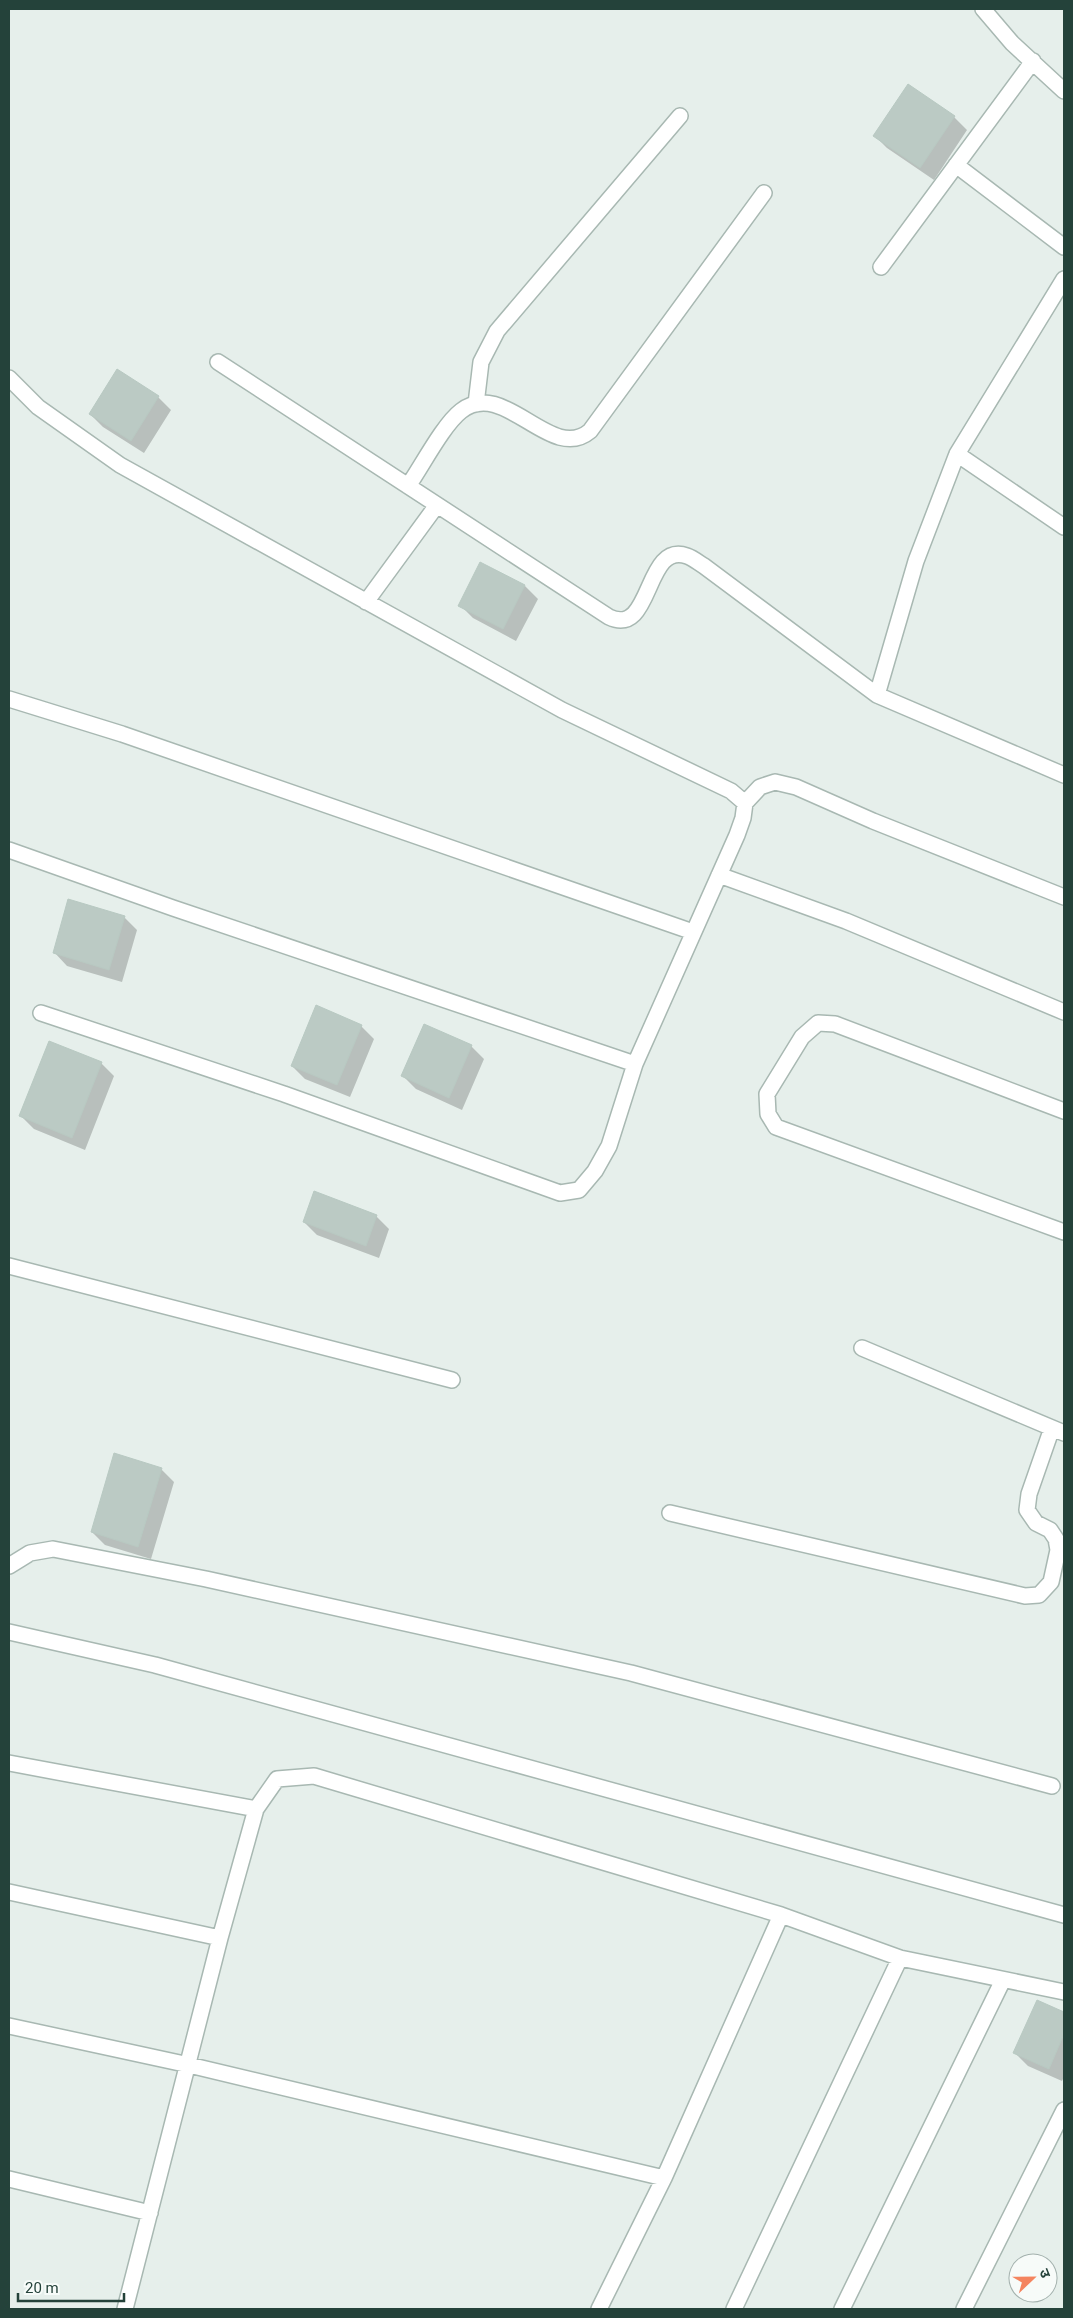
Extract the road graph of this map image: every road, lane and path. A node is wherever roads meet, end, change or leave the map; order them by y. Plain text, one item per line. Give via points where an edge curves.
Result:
1 (983, 9) edge
2 (1032, 61) junction
3 (1064, 91) edge
4 (680, 116) dead end
5 (956, 165) junction
6 (764, 194) dead end
7 (1064, 248) edge
8 (881, 267) dead end
9 (1064, 279) edge
10 (218, 362) dead end
11 (9, 378) edge
12 (476, 404) junction
13 (957, 454) junction
14 (408, 486) junction
15 (437, 505) junction
16 (1064, 527) edge
17 (366, 602) junction
18 (878, 696) junction
19 (9, 699) edge
20 (1064, 775) edge
21 (745, 803) junction
22 (9, 850) edge
23 (719, 875) junction
24 (1064, 897) edge
25 (693, 932) junction
26 (1064, 1012) edge
27 (41, 1013) dead end
28 (635, 1064) junction
29 (1064, 1111) edge
30 (1064, 1232) edge
31 (9, 1266) edge
32 (862, 1348) dead end
33 (452, 1380) dead end
34 (1058, 1430) edge
35 (670, 1513) dead end
36 (9, 1566) edge
37 (9, 1632) edge
38 (9, 1763) edge
39 (1052, 1786) dead end
40 (256, 1809) junction
41 (9, 1892) edge
42 (781, 1915) junction
43 (1064, 1915) edge
44 (220, 1938) junction
45 (900, 1958) junction
46 (1003, 1980) junction
47 (1064, 1992) edge
48 (9, 2026) edge
49 (189, 2065) junction
50 (1064, 2110) edge
51 (664, 2178) junction
52 (9, 2179) edge
53 (150, 2213) junction
54 (125, 2309) edge
55 (599, 2309) edge
56 (734, 2309) edge
57 (842, 2309) edge
58 (964, 2309) edge

1 - 2 street
2 - 3 street
2 - 5 street
4 - 12 street via 498,331 481,362
5 - 7 street
5 - 8 street
6 - 12 street via 590,431 582,437 564,440 500,406
9 - 13 street
10 - 14 street
11 - 17 street via 38,407 120,465
12 - 14 street via 461,411
13 - 16 street
13 - 18 street via 916,561
14 - 15 street
15 - 17 street
15 - 18 street via 616,620 636,614 654,575 664,562 674,556 686,556 704,566
17 - 21 street via 562,710 731,791
18 - 20 street
19 - 25 street via 141,741
21 - 23 street via 744,818
21 - 24 street via 760,788 776,782 796,787
22 - 28 street
23 - 25 street
23 - 26 street via 846,921
25 - 28 street
27 - 28 street via 284,1094 560,1193 579,1190 595,1171 609,1146
29 - 30 street via 835,1024 818,1022 802,1037 767,1094 768,1114 776,1127
31 - 33 street
32 - 34 street
34 - 35 street via 1029,1494 1027,1510 1036,1523 1050,1530 1058,1550 1051,1582 1039,1595 1025,1596
36 - 39 street via 30,1553 53,1549 206,1579 630,1673
37 - 43 street via 155,1664
38 - 40 street
40 - 42 street via 278,1779 314,1776
40 - 44 street
41 - 44 street
42 - 45 street
42 - 51 street
44 - 49 street
45 - 46 street
45 - 56 street
46 - 47 street
46 - 57 street
48 - 49 street
49 - 51 street
49 - 53 street
50 - 58 street
51 - 55 street
52 - 53 street
53 - 54 street

